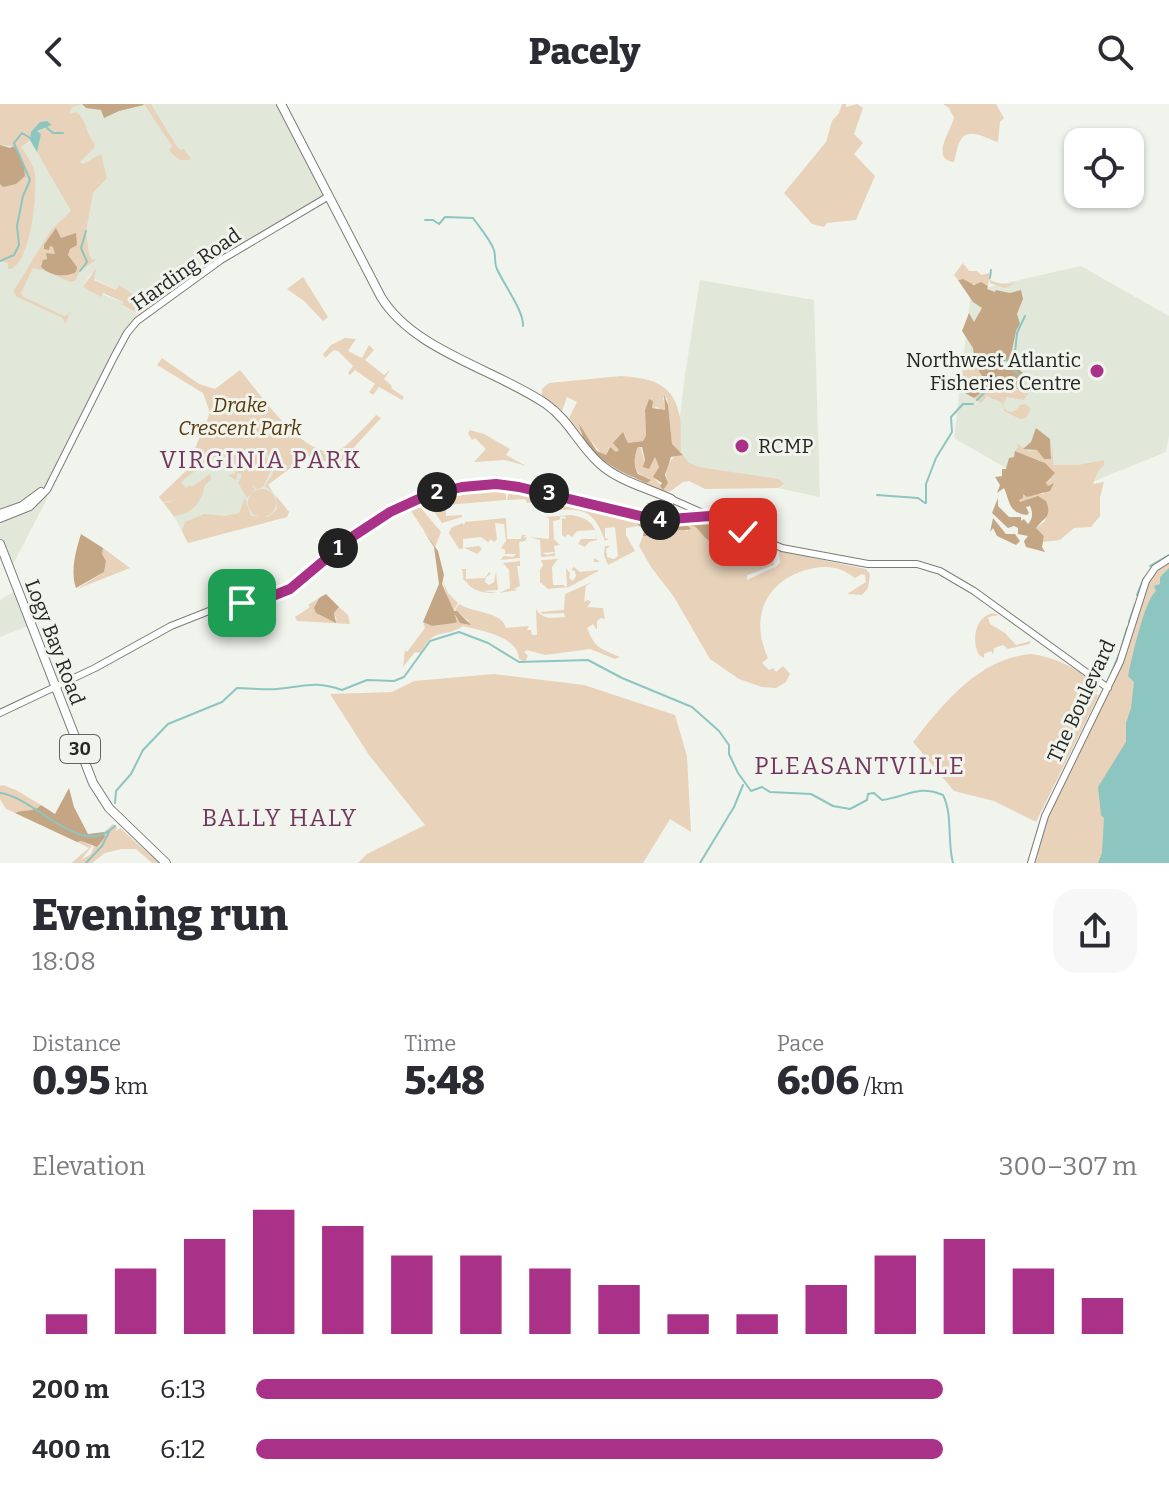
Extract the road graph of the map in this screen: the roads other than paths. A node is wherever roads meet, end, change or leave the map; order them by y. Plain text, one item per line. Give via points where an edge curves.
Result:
1 (281, 104) edge
2 (329, 196) junction
3 (671, 499) junction
4 (0, 516) edge
5 (710, 516) junction
6 (657, 520) junction
7 (0, 544) edge
8 (1169, 559) edge
9 (55, 688) junction
10 (1108, 688) junction
11 (0, 713) edge
12 (166, 863) edge
13 (1031, 863) edge

1 - 2 main road
2 - 3 main road via 381,297 400,321 544,403 609,471
2 - 4 street, Harding Road via 221,260 137,321 49,484
3 - 5 street
3 - 6 street via 667,515
5 - 6 street
5 - 10 street via 782,548 940,571
6 - 9 street via 506,485 433,493 364,529 290,589 171,626
7 - 9 main road, Logy Bay Road / 30
8 - 10 street, The Boulevard via 1146,581
9 - 11 street
9 - 12 main road, Logy Bay Road / 30 via 93,783 109,808
10 - 13 street, The Boulevard via 1045,816

